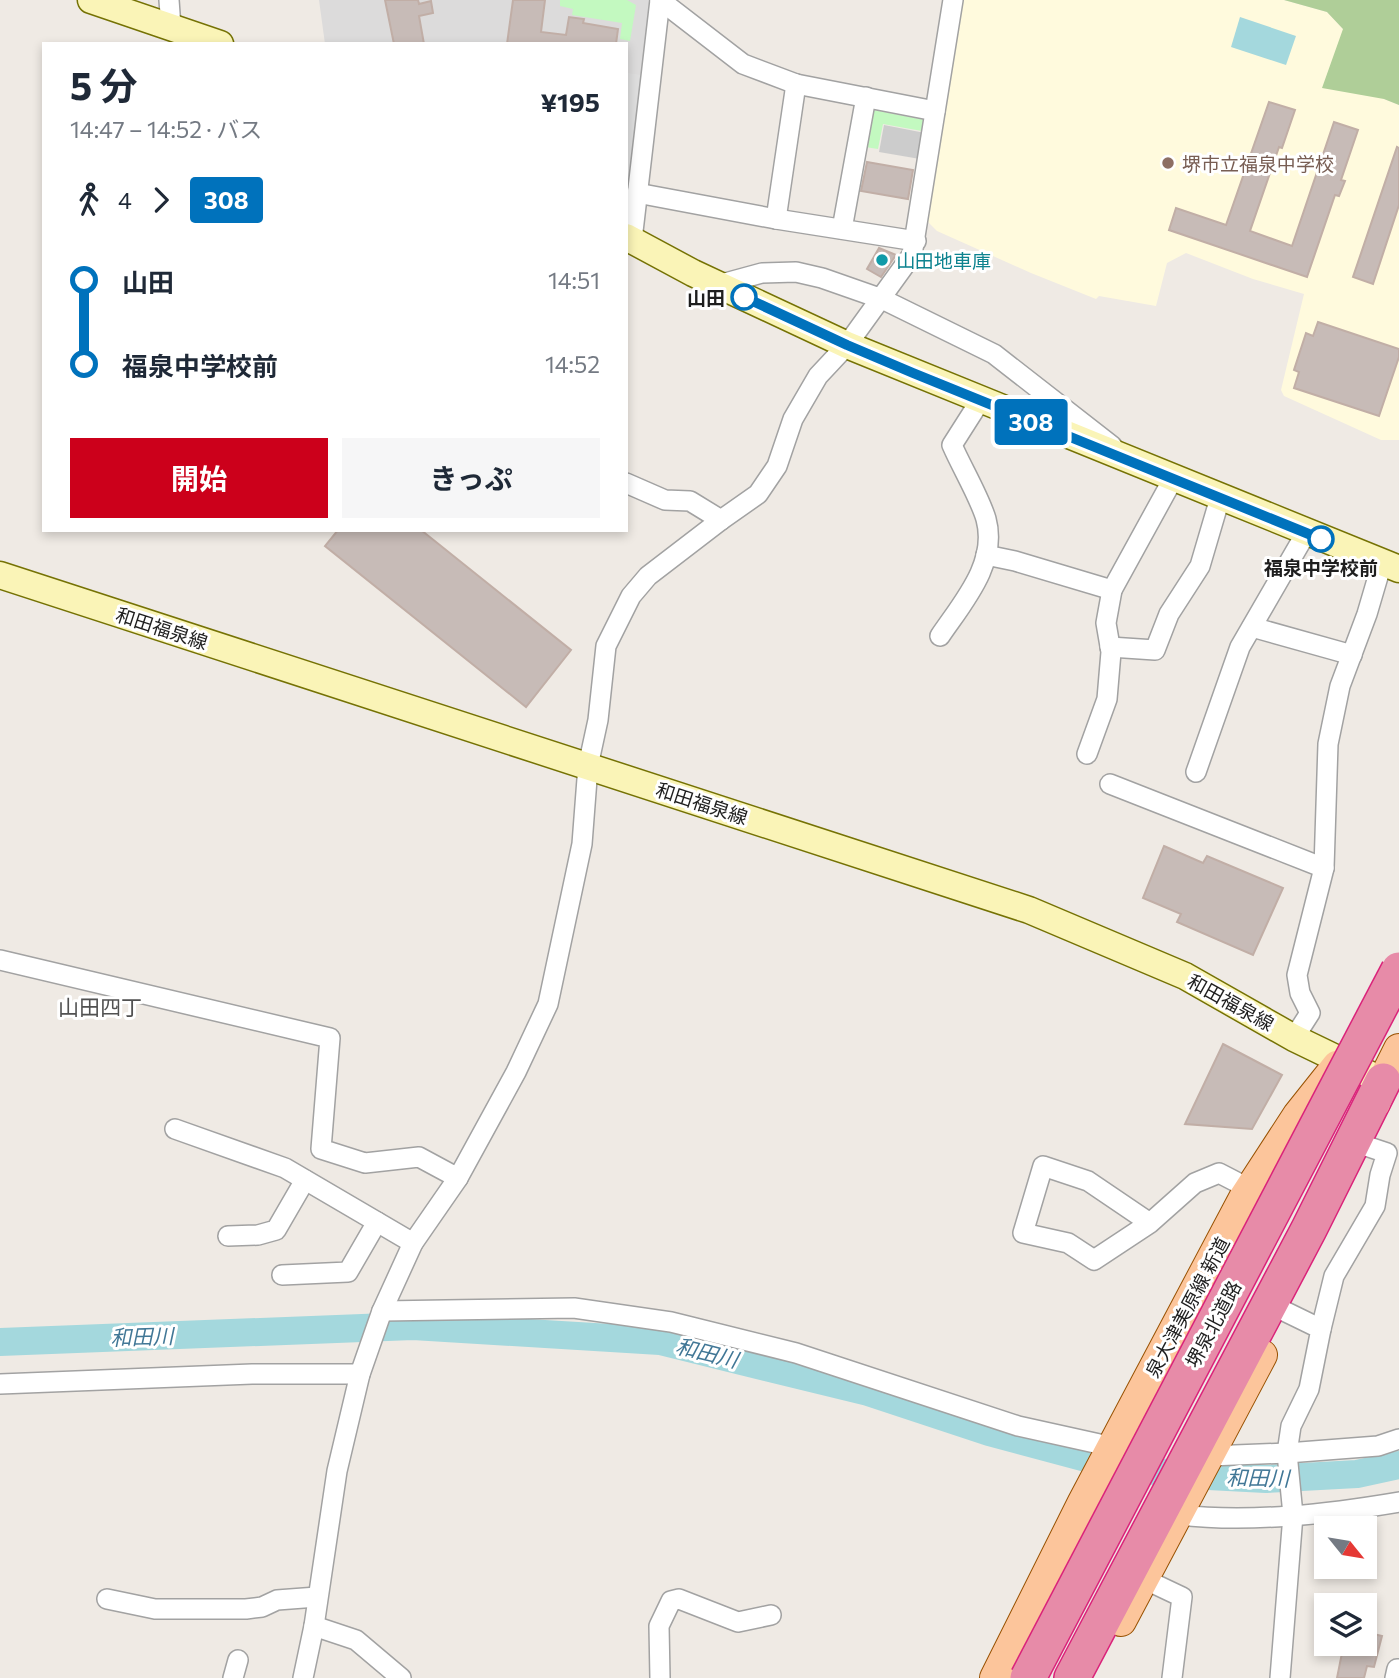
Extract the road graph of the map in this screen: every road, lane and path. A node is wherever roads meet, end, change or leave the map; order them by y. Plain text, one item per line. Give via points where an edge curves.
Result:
1 (91, 0) edge
2 (169, 0) edge
3 (660, 0) edge
4 (953, 0) edge
5 (171, 27) junction
6 (214, 42) edge
7 (796, 84) junction
8 (866, 97) junction
9 (934, 111) junction
10 (637, 193) junction
11 (776, 219) junction
12 (842, 229) junction
13 (629, 238) edge
14 (916, 241) junction
15 (718, 285) junction
16 (882, 299) junction
17 (847, 345) junction
18 (980, 401) junction
19 (1133, 463) junction
20 (1173, 479) junction
21 (628, 484) edge
22 (1220, 498) junction
23 (721, 520) junction
24 (1306, 533) junction
25 (986, 555) junction
26 (1395, 567) edge
27 (0, 575) edge
28 (1112, 590) junction
29 (1252, 627) junction
30 (940, 636) dead end
31 (1110, 648) junction
32 (1352, 655) junction
33 (1087, 754) dead end
34 (588, 766) junction
35 (1196, 772) dead end
36 (1110, 785) dead end
37 (1324, 869) junction
38 (1399, 948) edge
39 (0, 960) edge
40 (1399, 970) edge
41 (1399, 1019) edge
42 (1294, 1038) junction
43 (1399, 1049) edge
44 (1340, 1062) junction
45 (1383, 1081) junction
46 (175, 1129) dead end
47 (1360, 1144) junction
48 (458, 1178) junction
49 (305, 1180) junction
50 (1254, 1196) junction
51 (377, 1222) junction
52 (1150, 1223) junction
53 (228, 1236) dead end
54 (413, 1243) junction
55 (282, 1275) dead end
56 (1284, 1311) junction
57 (381, 1315) junction
58 (1321, 1329) junction
59 (360, 1374) junction
60 (0, 1384) edge
61 (1399, 1439) edge
62 (1112, 1450) junction
63 (1287, 1453) junction
64 (1210, 1456) junction
65 (1399, 1502) edge
66 (1180, 1512) junction
67 (1293, 1515) junction
68 (1144, 1579) junction
69 (317, 1597) junction
70 (107, 1599) dead end
71 (771, 1615) dead end
72 (314, 1626) junction
73 (1399, 1669) edge
74 (303, 1678) edge
75 (401, 1678) edge
76 (660, 1678) edge
77 (995, 1678) edge
78 (1014, 1678) edge
79 (1028, 1678) edge
80 (1053, 1678) edge
81 (1072, 1678) edge
82 (1091, 1678) edge
83 (1172, 1678) edge
84 (1280, 1678) edge
85 (1395, 1678) edge

1 - 5 main road
2 - 5 street
3 - 7 street via 743,64
3 - 10 street
4 - 9 street
5 - 6 main road
7 - 8 street
7 - 11 street
8 - 9 street
8 - 12 street
9 - 14 street
10 - 11 street
10 - 13 street
11 - 12 street
12 - 14 street
13 - 15 main road
14 - 16 street via 912,256
15 - 16 street via 762,273 796,272
15 - 17 main road
16 - 17 street
16 - 19 street via 994,354
17 - 18 main road
17 - 23 street via 818,376 793,419 777,466 758,494
18 - 19 main road
18 - 25 street via 951,445 986,519
19 - 20 main road
20 - 22 main road
20 - 28 street
21 - 23 street via 664,500 690,501
22 - 24 main road
22 - 31 street via 1200,566 1169,614 1155,650
23 - 34 street via 648,576 631,596 606,646
24 - 26 main road
24 - 29 street
25 - 28 street
25 - 30 street via 980,575
26 - 32 street via 1367,614
27 - 34 main road, 和田福泉線
28 - 31 street via 1106,623
29 - 32 street
29 - 35 street via 1240,647
31 - 33 street via 1107,699
32 - 37 street via 1340,686 1328,744
34 - 42 main road, 和田福泉線 via 1029,910 1185,976
34 - 48 street via 582,844 548,1004
36 - 37 street
37 - 42 street via 1297,975 1310,1013
38 - 44 main road
39 - 48 street via 330,1038 321,1149 365,1163 419,1157
40 - 79 highway, 堺泉北道路, bridge
41 - 80 highway, 堺泉北道路
42 - 44 main road, 和田福泉線
43 - 45 main road
44 - 45 main road, 和田福泉線
44 - 50 highway via 1310,1121
45 - 47 main road
45 - 81 highway
46 - 49 street via 285,1168
47 - 56 main road
47 - 58 street via 1387,1153 1375,1206 1334,1276
48 - 54 street
49 - 51 street
49 - 53 street via 276,1230
50 - 52 street via 1219,1173 1195,1183
50 - 62 main road, 泉大津美原線 新道
50 - 78 highway
51 - 54 street
51 - 55 street via 348,1272
52 - 52 street via 1094,1259 1068,1243 1023,1234 1043,1166 1088,1181
54 - 57 street
56 - 58 street
56 - 64 main road
57 - 59 street
57 - 62 street via 574,1308 671,1322 796,1353 1018,1426
58 - 63 street via 1309,1389 1291,1426
59 - 60 street
59 - 69 street via 337,1471
61 - 63 street via 1378,1446
62 - 77 main road, 泉大津美原線 新道
63 - 64 street
63 - 67 street
64 - 66 main road
65 - 67 street
66 - 67 street via 1203,1517
66 - 68 main road
67 - 84 street
68 - 82 main road
68 - 83 street via 1182,1597
69 - 70 street via 277,1600 246,1609 155,1609
69 - 72 street
71 - 76 street via 738,1622 678,1599 671,1601 659,1626
72 - 74 street
72 - 75 street via 356,1640
73 - 85 street

